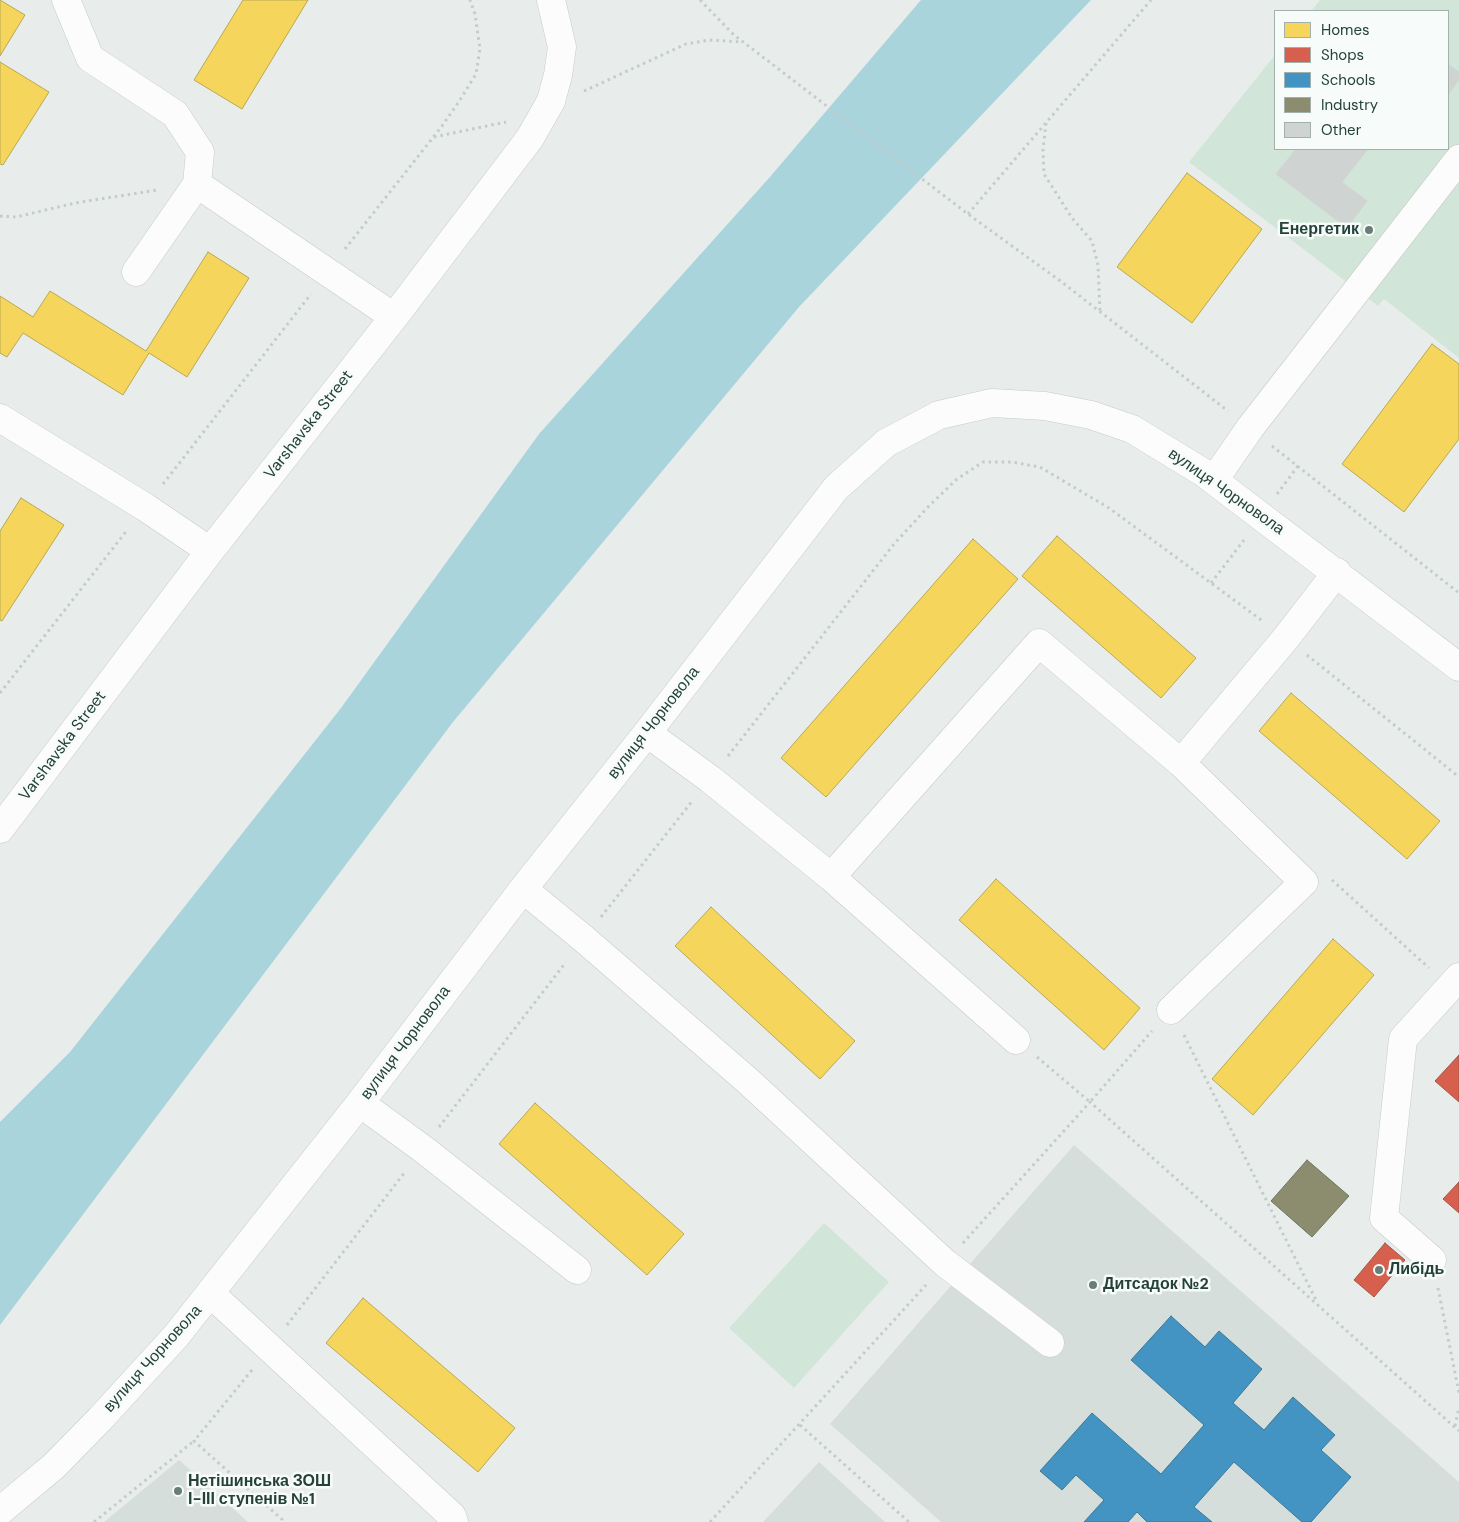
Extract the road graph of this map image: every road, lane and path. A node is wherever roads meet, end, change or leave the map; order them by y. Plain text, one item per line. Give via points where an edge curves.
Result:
1 (66, 0) edge
2 (470, 0) edge
3 (551, 0) edge
4 (700, 0) edge
5 (1151, 0) edge
6 (742, 42) junction
7 (548, 106) junction
8 (1046, 122) junction
9 (433, 137) junction
10 (1456, 171) edge
11 (197, 184) junction
12 (968, 214) junction
13 (0, 216) edge
14 (328, 271) junction
15 (136, 272) dead end
16 (1100, 312) junction
17 (394, 317) junction
18 (0, 418) edge
19 (1250, 428) junction
20 (1214, 480) junction
21 (145, 507) junction
22 (210, 552) junction
23 (1337, 572) junction
24 (1459, 593) edge
25 (1286, 638) junction
26 (1459, 667) edge
27 (0, 693) edge
28 (647, 733) junction
29 (1181, 763) junction
30 (1459, 777) edge
31 (710, 779) junction
32 (3, 818) edge
33 (831, 877) junction
34 (1304, 882) junction
35 (523, 889) junction
36 (584, 939) junction
37 (1454, 982) edge
38 (1171, 1010) junction
39 (1016, 1040) joint
40 (1090, 1102) junction
41 (360, 1103) junction
42 (423, 1149) junction
43 (1432, 1260) joint
44 (946, 1263) junction
45 (577, 1270) dead end
46 (210, 1294) junction
47 (1318, 1305) junction
48 (1050, 1343) dead end
49 (270, 1348) junction
50 (1459, 1393) edge
51 (1459, 1408) edge
52 (1459, 1422) edge
53 (800, 1424) junction
54 (1455, 1427) junction
55 (1459, 1431) edge
56 (194, 1441) junction
57 (0, 1511) edge
58 (94, 1522) edge
59 (285, 1522) edge
60 (454, 1522) edge
61 (710, 1522) edge
62 (909, 1522) edge

1 - 11 street via 90,58 175,114 200,152
2 - 9 path via 480,49 476,74
3 - 7 street, Varshavska Street via 562,46 558,75
4 - 6 path
5 - 8 path
6 - 7 path via 709,40 686,44
6 - 12 path
7 - 9 path via 511,120
7 - 17 street, Varshavska Street via 530,138
8 - 12 path
8 - 16 path via 1044,174 1072,218 1092,241 1098,265
9 - 14 path
10 - 19 street
11 - 13 path via 75,203 16,217
11 - 14 street
11 - 15 street
12 - 16 path
14 - 17 street
14 - 21 path
16 - 19 path
17 - 22 street, Varshavska Street
18 - 21 street
19 - 20 street
19 - 24 path
20 - 23 street, вулиця Чорновола
20 - 28 street, вулиця Чорновола via 1132,429 1092,415 1045,406 992,403 939,415 886,443 836,488
21 - 22 street
21 - 27 path
22 - 32 street, Varshavska Street
23 - 25 street
23 - 26 street, вулиця Чорновола
25 - 29 street
25 - 30 path
25 - 31 path via 1109,508 1040,467 984,462 957,479 894,544
28 - 31 street
28 - 35 street, вулиця Чорновола
29 - 33 street via 1039,643
29 - 34 street
31 - 33 street
31 - 36 path
33 - 39 street
34 - 37 path via 1318,867
34 - 38 street
35 - 36 street
35 - 41 street, вулиця Чорновола
36 - 42 path
36 - 44 street via 748,1081
37 - 43 street via 1403,1039 1384,1218
38 - 40 path
38 - 47 path
39 - 40 path
40 - 44 path
40 - 47 path
41 - 42 street
41 - 46 street, вулиця Чорновола
42 - 45 street
42 - 49 path
43 - 50 path
44 - 48 street
44 - 53 path
46 - 49 street
46 - 57 street, вулиця Чорновола via 100,1419 54,1466
47 - 54 path
49 - 56 path
49 - 60 street via 452,1516
51 - 54 path
52 - 54 path
53 - 61 path
53 - 62 path
54 - 55 path
56 - 58 path
56 - 59 path

